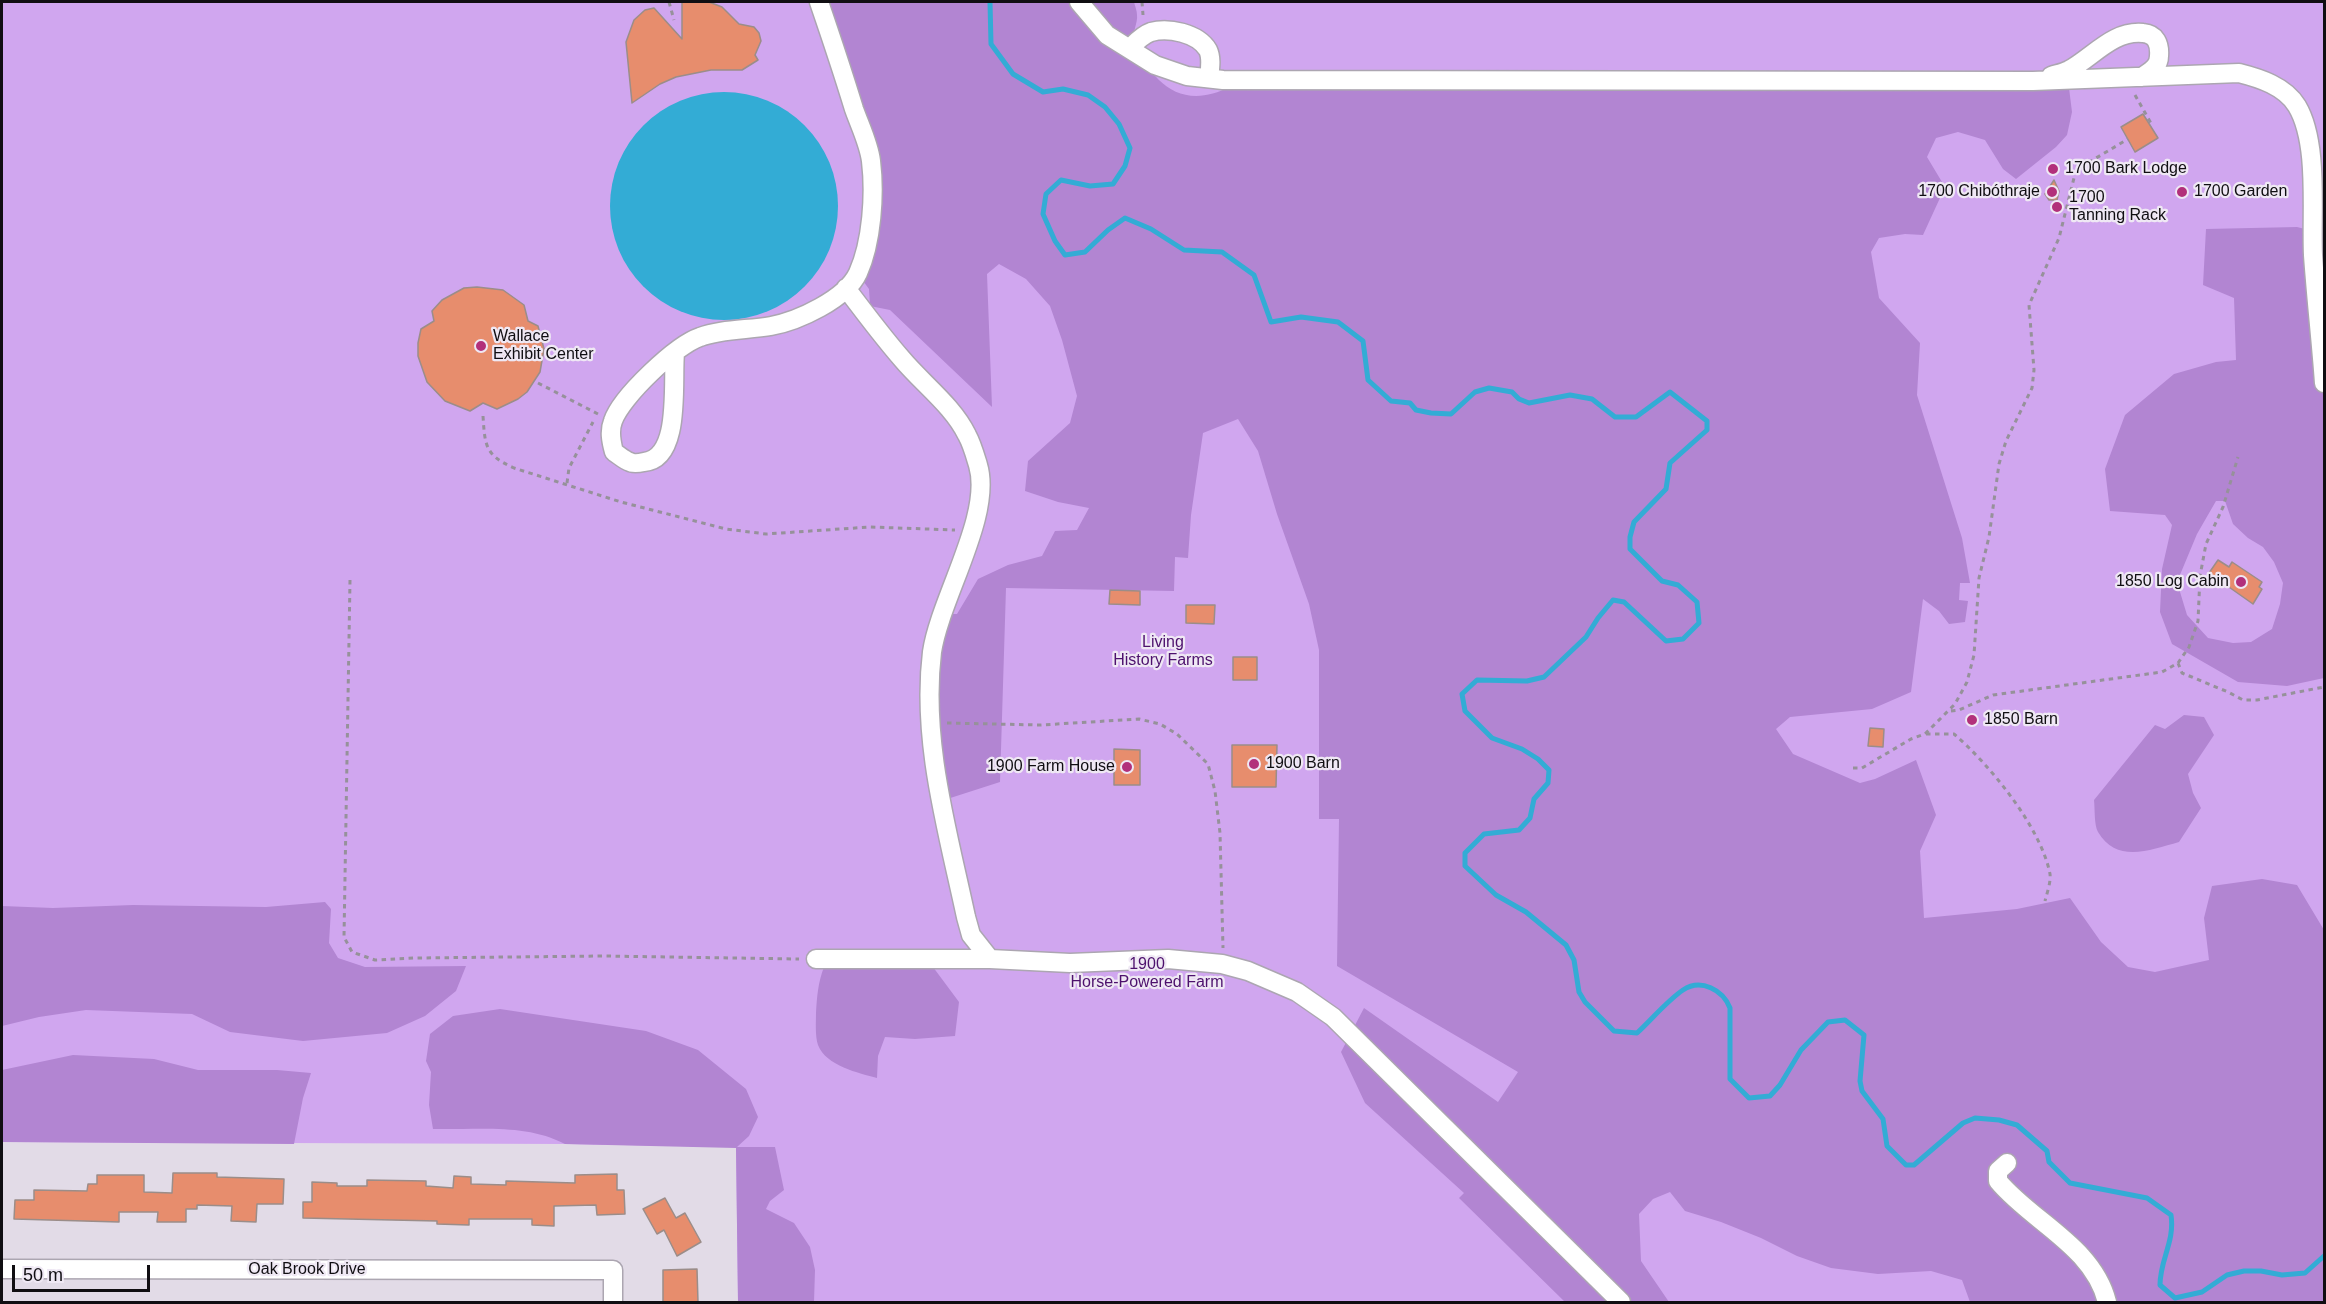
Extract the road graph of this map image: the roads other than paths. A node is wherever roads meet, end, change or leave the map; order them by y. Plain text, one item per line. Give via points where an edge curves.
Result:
1 (819, 2) edge
2 (1079, 2) edge
3 (1129, 49) junction
4 (2142, 77) junction
5 (1209, 78) junction
6 (2033, 81) junction
7 (2319, 256) edge
8 (846, 288) junction
9 (675, 353) junction
10 (2325, 383) edge
11 (816, 959) road end
12 (990, 959) junction
13 (2007, 1163) dead end
14 (2, 1269) edge
15 (613, 1302) edge
16 (1621, 1302) edge
17 (2107, 1302) edge

1 - 8 street via 870,159 873,202 866,245 858,274
2 - 3 street via 1107,35
3 - 5 street via 1155,65 1187,76
3 - 5 street via 1150,32 1181,32 1197,39 1208,50
4 - 6 street
4 - 6 street via 2154,69 2160,49 2156,38 2134,32 2118,36 2068,70
4 - 7 street via 2239,73 2262,79 2296,105 2310,142
5 - 6 street
7 - 10 street
8 - 9 street via 827,304 774,326 713,332
8 - 12 street via 902,359 954,415 967,435 979,468 981,491 976,520 941,614 932,652 931,723 941,801 966,917 971,935
9 - 9 street via 640,384 619,410 605,417 614,452 631,463 651,462 663,452 673,417
11 - 12 street
12 - 16 street via 1070,963 1168,959 1222,964 1297,992 1333,1017
13 - 17 street via 1998,1171 1998,1181 2079,1255 2094,1274
14 - 15 street, Oak Brook Drive via 613,1270

